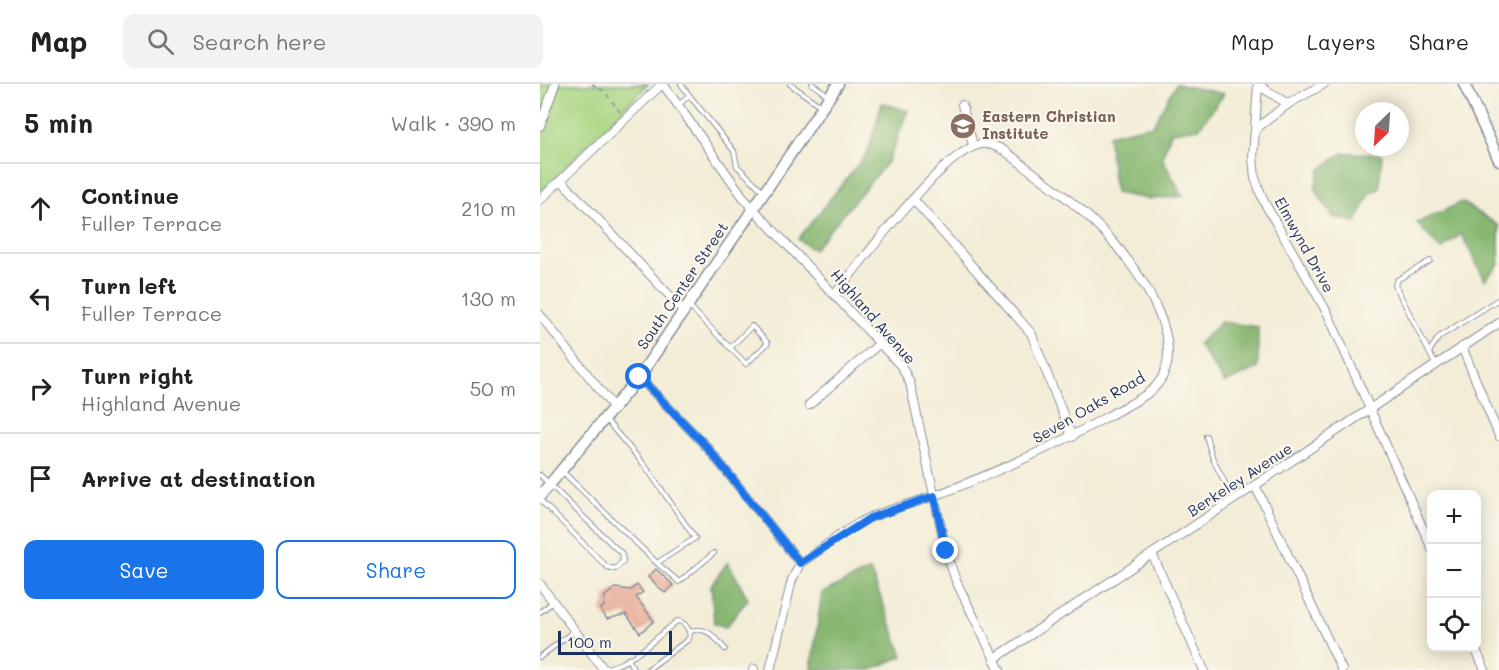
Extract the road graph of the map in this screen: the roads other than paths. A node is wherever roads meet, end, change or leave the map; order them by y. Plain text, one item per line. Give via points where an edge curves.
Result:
1 (555, 84) edge
2 (662, 84) edge
3 (681, 84) edge
4 (790, 84) edge
5 (812, 84) edge
6 (838, 84) edge
7 (1258, 84) edge
8 (1324, 84) edge
9 (1464, 84) edge
10 (689, 95) junction
11 (830, 96) junction
12 (1288, 104) junction
13 (679, 105) junction
14 (962, 105) dead end
15 (823, 107) junction
16 (540, 126) edge
17 (1257, 128) junction
18 (973, 145) junction
19 (1499, 160) edge
20 (561, 180) junction
21 (765, 192) junction
22 (913, 199) junction
23 (540, 200) edge
24 (754, 208) junction
25 (1430, 261) dead end
26 (835, 294) junction
27 (1499, 299) edge
28 (686, 308) junction
29 (540, 315) edge
30 (1499, 322) edge
31 (547, 324) junction
32 (540, 330) edge
33 (880, 343) junction
34 (1462, 347) junction
35 (730, 348) junction
36 (1429, 352) junction
37 (1436, 365) junction
38 (639, 377) junction
39 (809, 405) dead end
40 (615, 409) junction
41 (1370, 411) junction
42 (606, 420) junction
43 (1072, 436) junction
44 (1206, 436) dead end
45 (1499, 436) edge
46 (562, 471) junction
47 (540, 475) edge
48 (550, 484) junction
49 (1255, 485) junction
50 (934, 496) junction
51 (540, 498) edge
52 (1233, 500) junction
53 (1429, 544) edge
54 (714, 553) dead end
55 (1152, 554) junction
56 (800, 563) junction
57 (657, 564) junction
58 (540, 584) edge
59 (553, 602) junction
60 (540, 612) edge
61 (575, 630) junction
62 (690, 632) junction
63 (726, 649) dead end
64 (1478, 652) edge
65 (540, 657) edge
66 (628, 659) junction
67 (994, 659) junction
68 (602, 669) edge
69 (634, 670) edge
70 (647, 670) edge
71 (770, 670) edge
72 (1000, 670) edge
73 (1204, 670) edge
74 (1342, 670) edge
75 (1485, 670) edge

1 - 16 street
2 - 13 street, Highland Avenue
2 - 20 street
3 - 10 lane
4 - 15 lane
5 - 11 lane
6 - 11 main road, South Center Street
7 - 12 street
7 - 17 street, Elmwynd Drive
8 - 12 street
9 - 19 main road
10 - 13 lane
10 - 21 lane via 734,151 737,166
11 - 15 main road, South Center Street
12 - 17 street
13 - 24 street, Highland Avenue
14 - 18 street
15 - 21 main road, South Center Street
17 - 41 street, Elmwynd Drive via 1253,158 1261,194 1328,314
18 - 22 street
18 - 43 street, Seven Oaks Road via 987,144 1000,149 1049,184 1104,232 1145,285 1168,336 1165,375 1153,390
20 - 23 street
20 - 28 street
21 - 24 main road, South Center Street
22 - 26 street
22 - 43 street via 1031,333
24 - 26 street, Highland Avenue
24 - 28 main road, South Center Street
25 - 36 lane via 1395,285
26 - 33 street, Highland Avenue
27 - 36 lane via 1439,337
28 - 35 lane
28 - 38 main road, South Center Street
29 - 31 street
30 - 34 street, Berkeley Avenue
31 - 32 street
31 - 40 street
33 - 39 street
33 - 50 street, Highland Avenue via 902,367 910,383
34 - 37 street, Berkeley Avenue
34 - 45 street
35 - 35 lane via 746,364 768,343 752,326
36 - 37 lane
37 - 41 street, Berkeley Avenue
38 - 40 main road, South Center Street
38 - 56 street via 706,446
40 - 42 main road, South Center Street
41 - 49 street, Berkeley Avenue
41 - 53 street, Elmwynd Drive
42 - 46 main road, South Center Street
42 - 57 lane via 646,467 695,538
43 - 50 street, Seven Oaks Road
44 - 52 lane
46 - 48 main road, South Center Street
46 - 57 lane
47 - 48 lane
48 - 51 main road, South Center Street
48 - 51 lane via 622,554 623,561 615,569 607,567
49 - 52 street, Berkeley Avenue
49 - 74 street
50 - 56 street, Seven Oaks Road via 870,518
50 - 67 street, Highland Avenue via 956,581
52 - 55 street, Berkeley Avenue
54 - 57 lane via 679,582
55 - 67 street, Berkeley Avenue
55 - 73 street
56 - 71 street via 792,580
58 - 59 street
59 - 60 lane
59 - 61 street
61 - 65 lane
61 - 68 street
62 - 63 lane via 704,630
62 - 66 lane via 677,621
62 - 70 lane via 689,639
64 - 75 street
66 - 68 lane
66 - 69 lane
67 - 72 street, Highland Avenue

